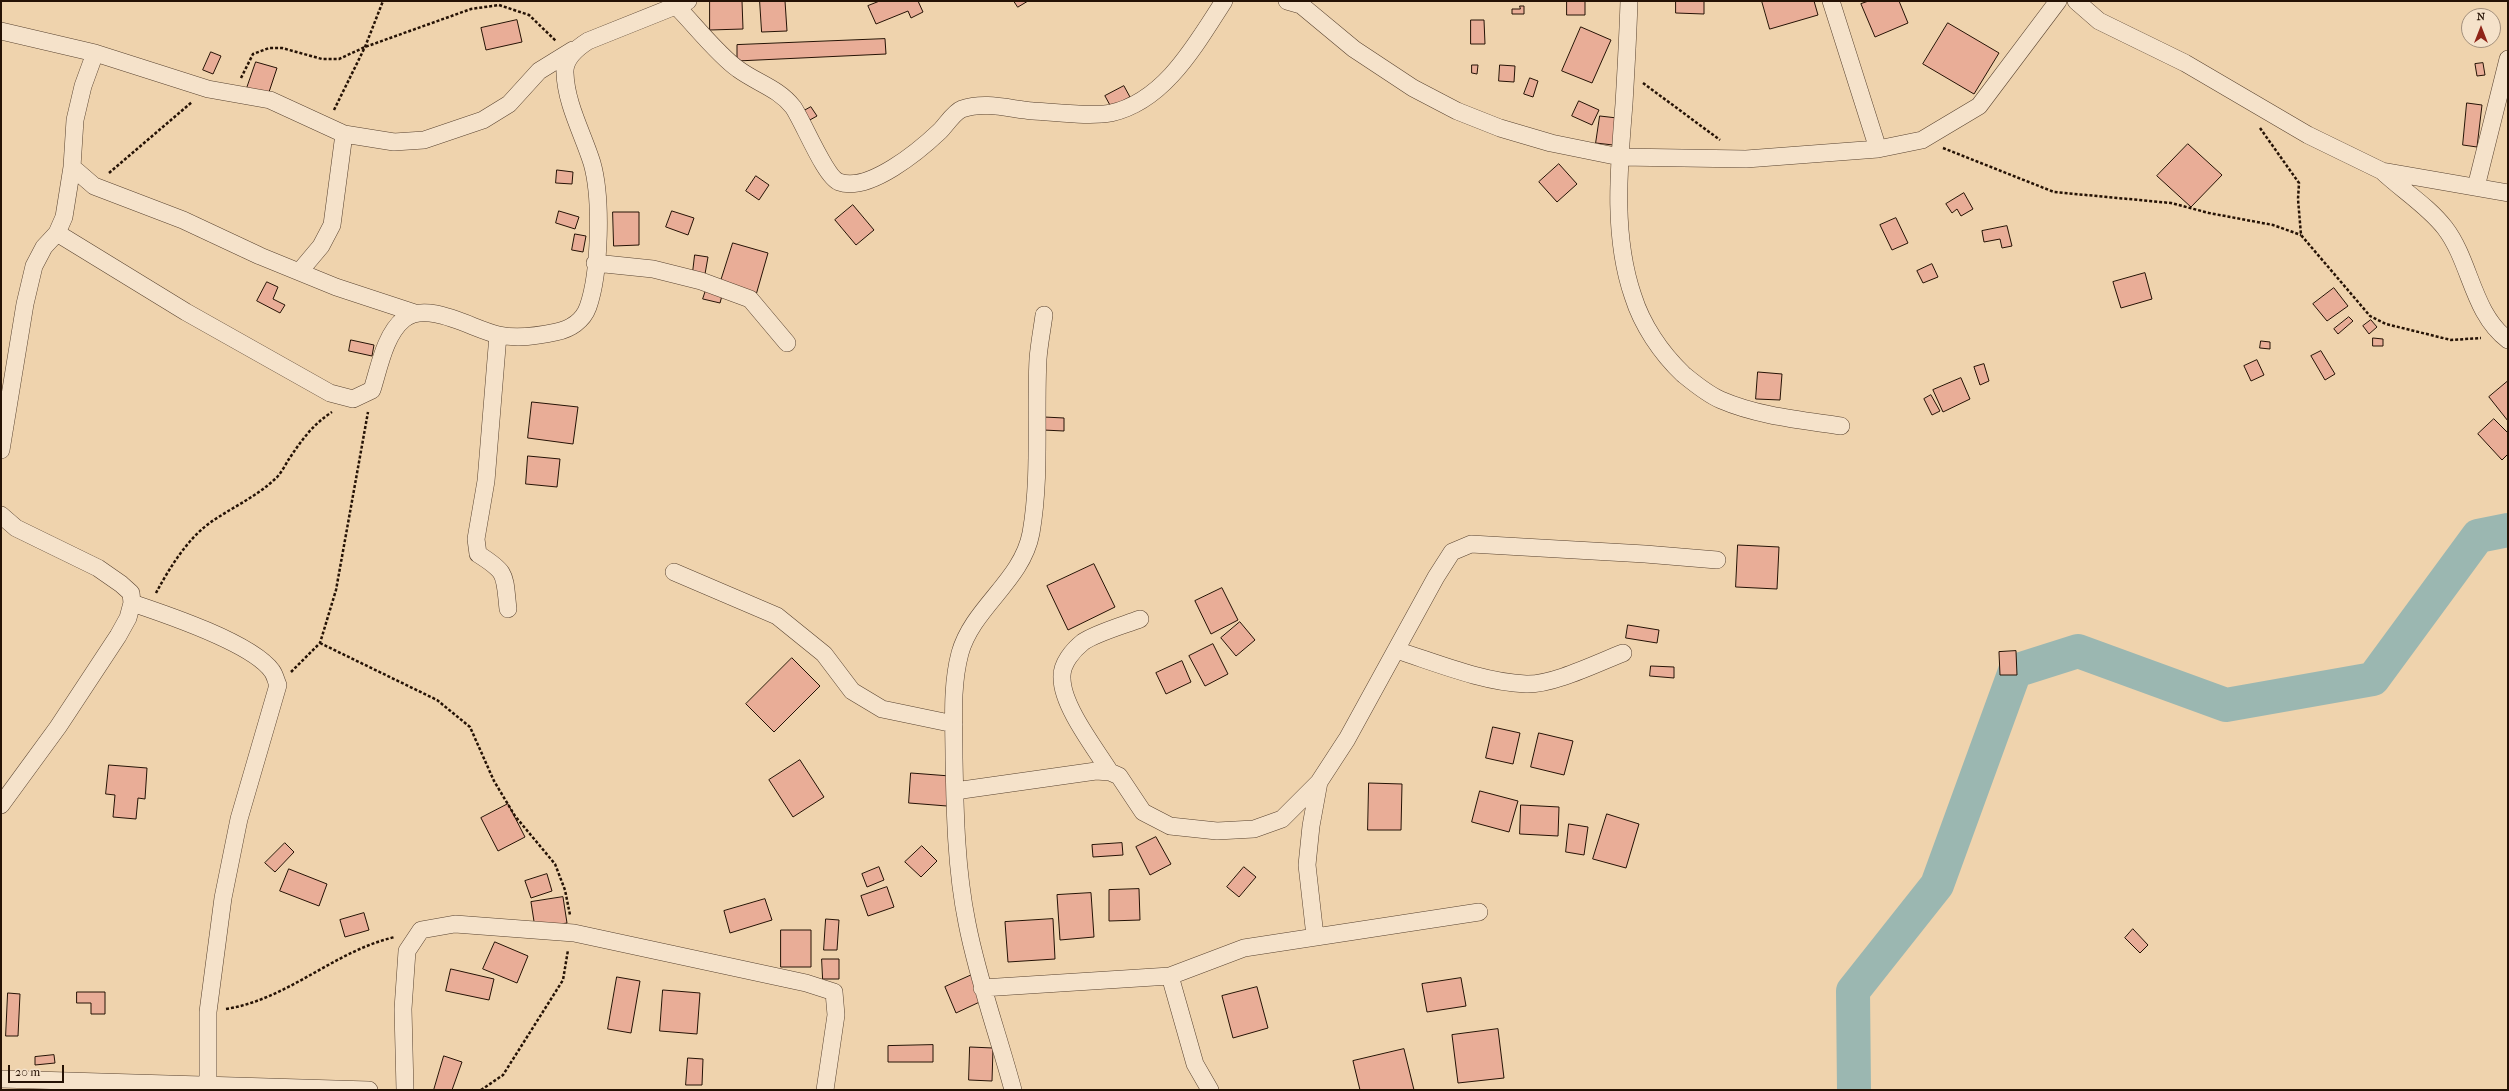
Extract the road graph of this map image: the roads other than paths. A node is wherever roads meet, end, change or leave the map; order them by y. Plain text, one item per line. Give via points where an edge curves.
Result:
1 (1224, 1) edge
2 (1629, 1) edge
3 (1831, 1) edge
4 (2058, 1) edge
5 (2076, 1) edge
6 (1298, 2) edge
7 (682, 3) edge
8 (1, 31) edge
9 (570, 51) junction
10 (95, 53) junction
11 (2508, 59) edge
12 (2505, 91) edge
13 (344, 134) junction
14 (1878, 148) junction
15 (1620, 157) junction
16 (72, 167) junction
17 (2382, 171) junction
18 (2476, 187) junction
19 (2508, 193) edge
20 (57, 233) junction
21 (595, 263) junction
22 (300, 271) junction
23 (415, 313) junction
24 (1044, 315) dead end
25 (498, 335) junction
26 (2506, 338) edge
27 (787, 342) dead end
28 (1841, 426) dead end
29 (1, 450) edge
30 (1, 514) edge
31 (1717, 560) dead end
32 (674, 572) dead end
33 (140, 606) junction
34 (508, 609) dead end
35 (1140, 619) dead end
36 (1396, 650) junction
37 (1623, 653) dead end
38 (954, 724) junction
39 (1110, 772) junction
40 (1319, 782) junction
41 (955, 791) junction
42 (1, 805) edge
43 (1479, 912) dead end
44 (1315, 936) junction
45 (1170, 976) junction
46 (982, 988) junction
47 (1, 1079) edge
48 (208, 1085) junction
49 (368, 1090) edge
50 (405, 1090) edge
51 (825, 1090) edge
52 (1013, 1090) edge
53 (1210, 1090) edge

1 - 7 street via 1172,75 1136,104 1110,113 1061,112 982,105 960,109 918,152 882,174 844,184 836,182 827,170 794,108 781,93 738,69
2 - 15 street
3 - 14 street
4 - 14 street via 1979,106 1922,140
5 - 17 street via 2099,21 2185,63 2308,135
6 - 15 street via 1354,49 1413,88 1457,111 1500,128 1551,143
7 - 9 street via 588,41
8 - 10 street
9 - 13 street via 539,72 509,104 483,120 424,140 394,142
9 - 21 street via 565,72 567,90 592,164 597,193 598,236
10 - 13 street via 208,89 270,100
10 - 16 street via 83,86 75,120
11 - 12 street
12 - 18 street
13 - 22 street via 332,225 322,246
14 - 15 street via 1746,159
15 - 28 street via 1620,225 1624,259 1633,296 1652,337 1667,359 1692,382 1720,399 1771,415
16 - 20 street via 64,217
16 - 22 street via 94,186 183,220 260,256
17 - 18 street
17 - 26 street via 2446,229 2481,306
18 - 19 street
20 - 23 street via 180,308 330,393 353,399 372,390 393,333 404,319
20 - 29 street via 44,247 34,266 25,304
21 - 25 street via 588,308 582,318 569,328 518,337
21 - 27 street via 660,271 701,281 750,299
22 - 23 street via 336,287
23 - 25 street via 449,317
24 - 38 street via 1038,359 1036,474 1031,534 1018,567 972,624 960,651 954,681
25 - 34 street via 486,481 476,539 478,554 500,569 505,580
30 - 33 street via 16,528 98,568 131,593
31 - 36 street via 1471,544 1452,552
32 - 38 street via 777,616 824,654 852,691 882,708
33 - 42 street via 128,618 58,727
33 - 48 street via 193,623 255,656 272,671 278,685 239,819 223,898 208,1012
35 - 39 street via 1084,641 1068,656 1061,677 1064,695
36 - 37 street via 1484,677 1528,684 1562,676
36 - 40 street
38 - 41 street
39 - 40 street via 1119,776 1143,812 1170,826 1217,831 1254,829 1282,819
39 - 41 street via 1096,771
40 - 44 street via 1307,865
41 - 46 street via 958,858 967,922
43 - 44 street
44 - 45 street via 1244,948
45 - 46 street
45 - 53 street via 1195,1064
46 - 52 street
47 - 48 street
48 - 49 street
50 - 51 street via 403,1009 407,951 421,930 455,924 572,934 806,983 834,992 836,1015

